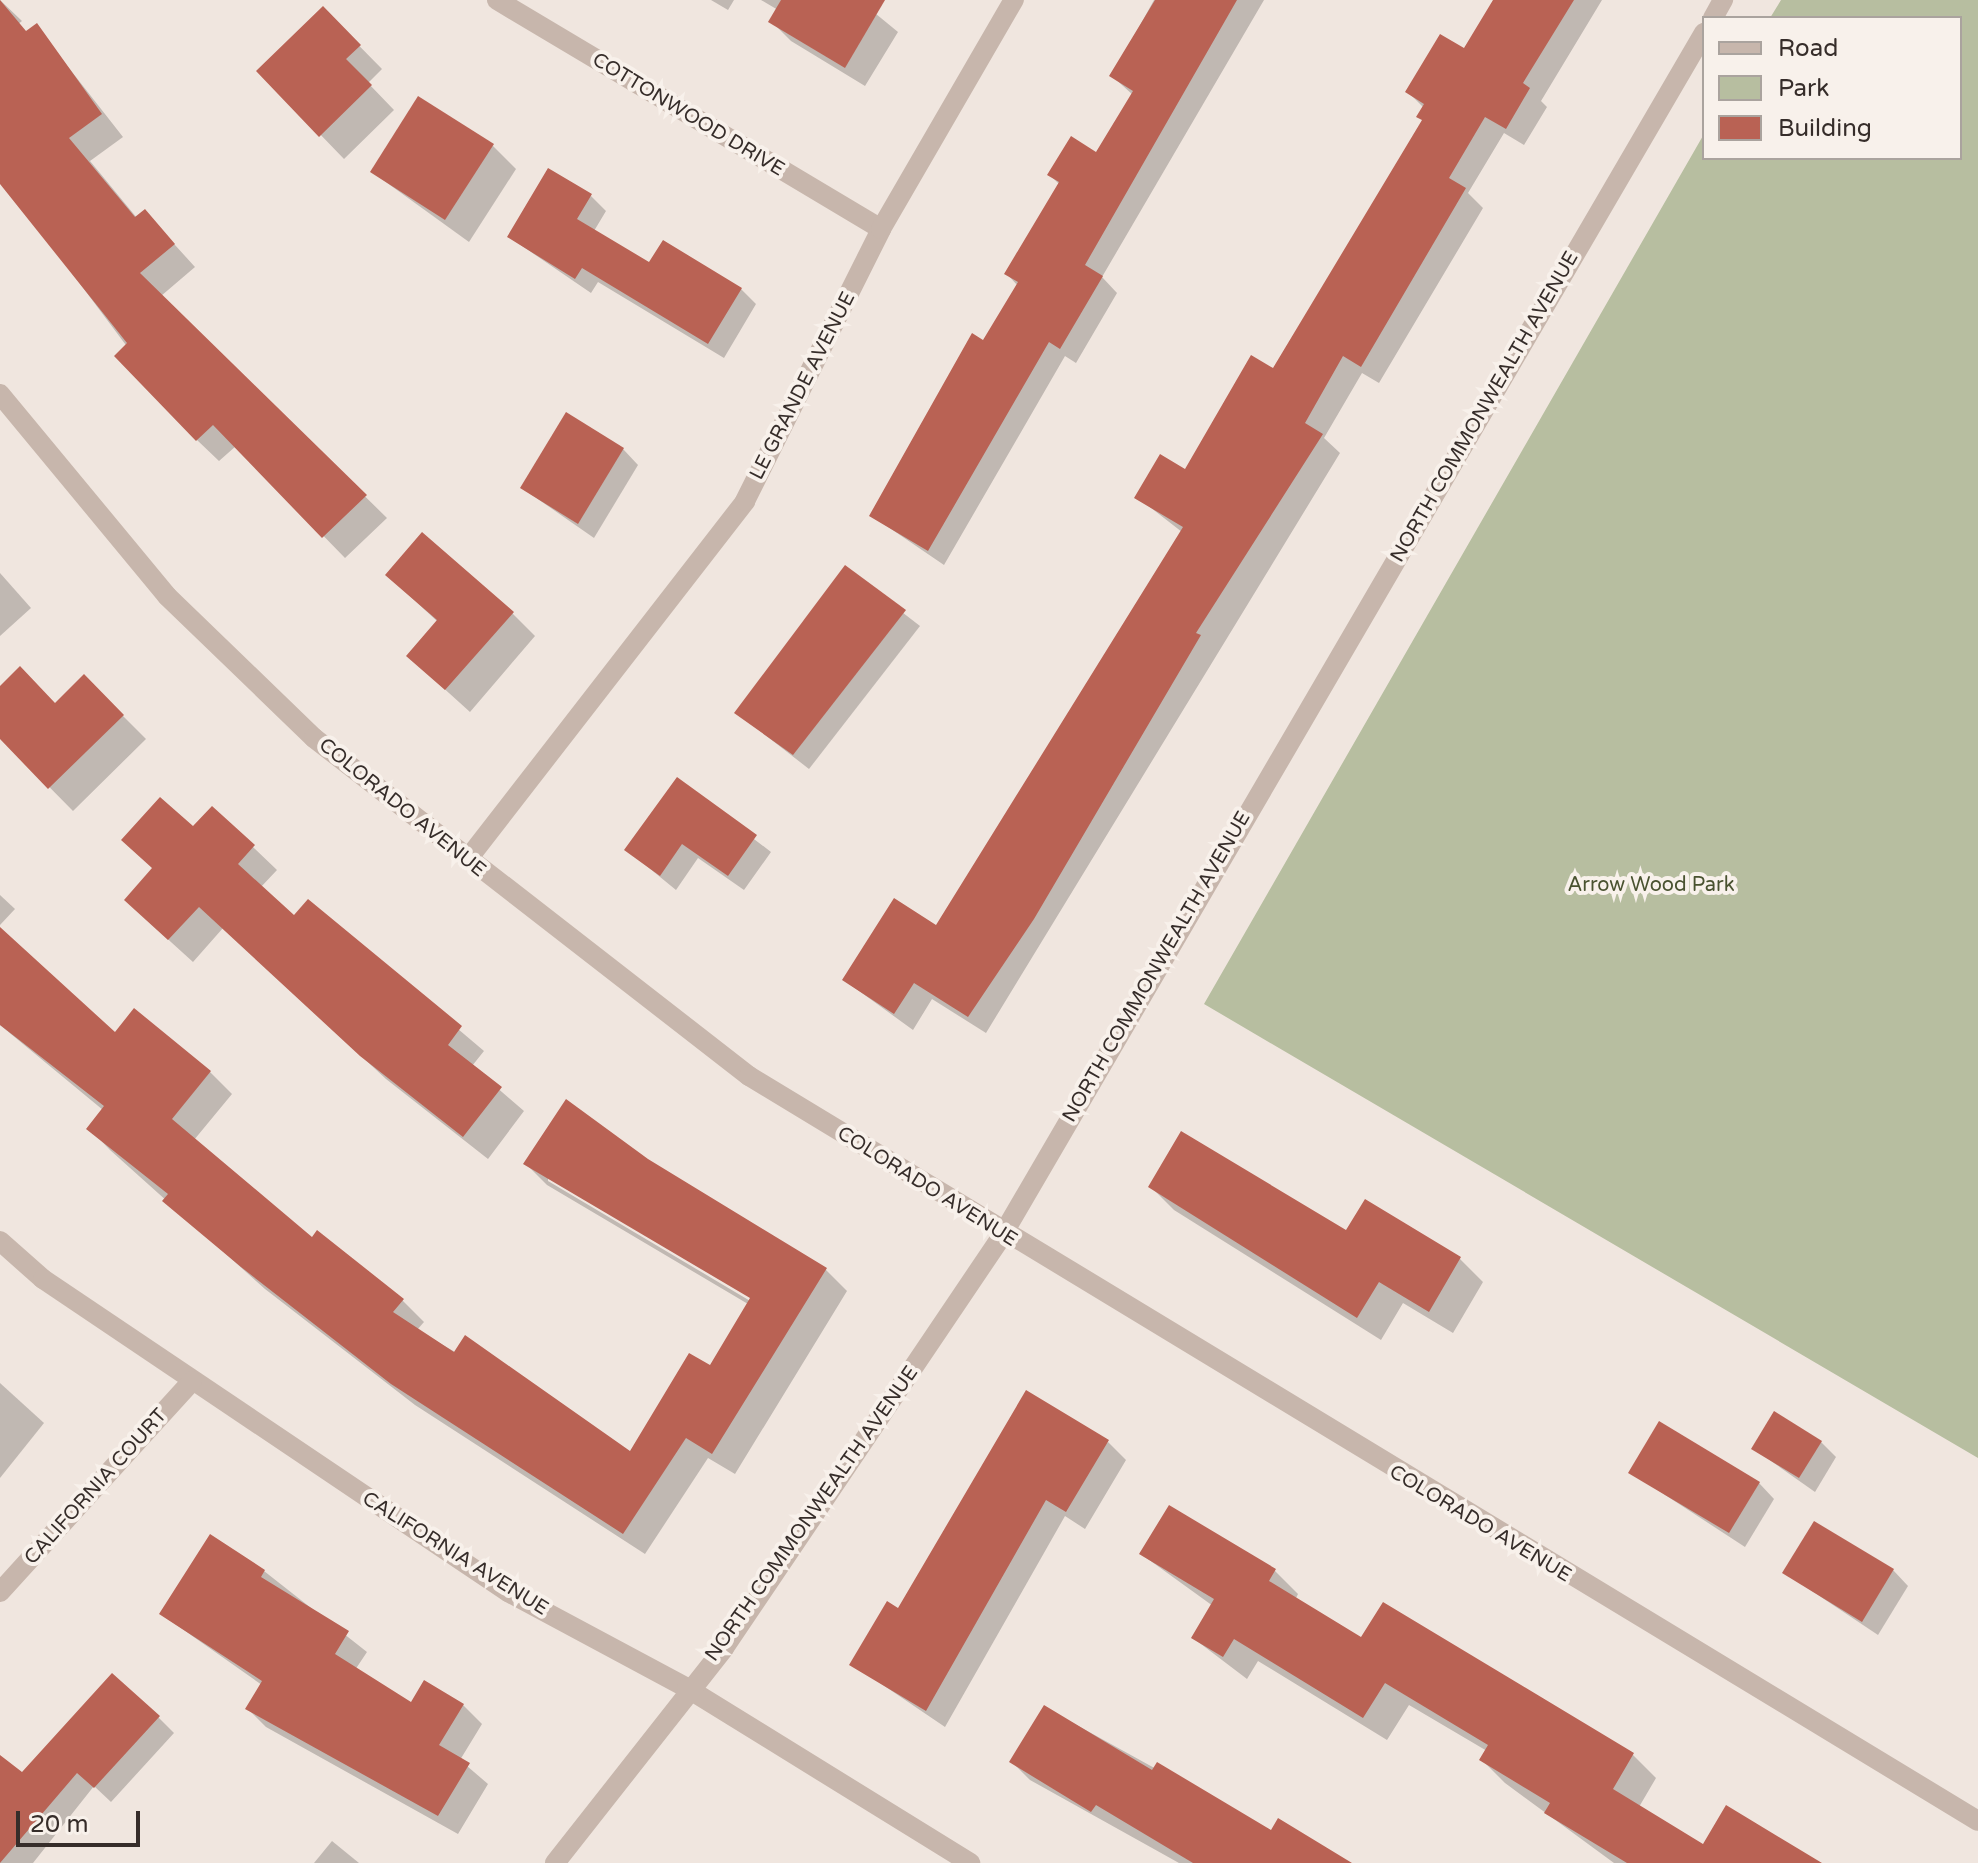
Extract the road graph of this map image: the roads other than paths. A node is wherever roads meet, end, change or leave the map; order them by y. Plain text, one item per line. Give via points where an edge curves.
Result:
1 (497, 0) edge
2 (1014, 0) edge
3 (1702, 36) edge
4 (881, 229) junction
5 (0, 394) edge
6 (467, 860) junction
7 (1003, 1234) junction
8 (0, 1241) edge
9 (192, 1381) junction
10 (0, 1592) edge
11 (687, 1688) junction
12 (1978, 1821) edge
13 (555, 1863) edge
14 (970, 1863) edge

1 - 4 street, COTTONWOOD DRIVE
2 - 4 street, LE GRANDE AVENUE
3 - 7 street, NORTH COMMONWEALTH AVENUE
4 - 6 street, LE GRANDE AVENUE via 745,501
5 - 6 street, COLORADO AVENUE via 167,596 314,738
6 - 7 street, COLORADO AVENUE via 749,1076
7 - 11 street, NORTH COMMONWEALTH AVENUE via 724,1648
7 - 12 street, COLORADO AVENUE
8 - 9 street, CALIFORNIA AVENUE
9 - 10 street, CALIFORNIA COURT
9 - 11 street, CALIFORNIA AVENUE via 508,1592
11 - 13 street, NORTH COMMONWEALTH AVENUE
11 - 14 street, CALIFORNIA AVENUE

